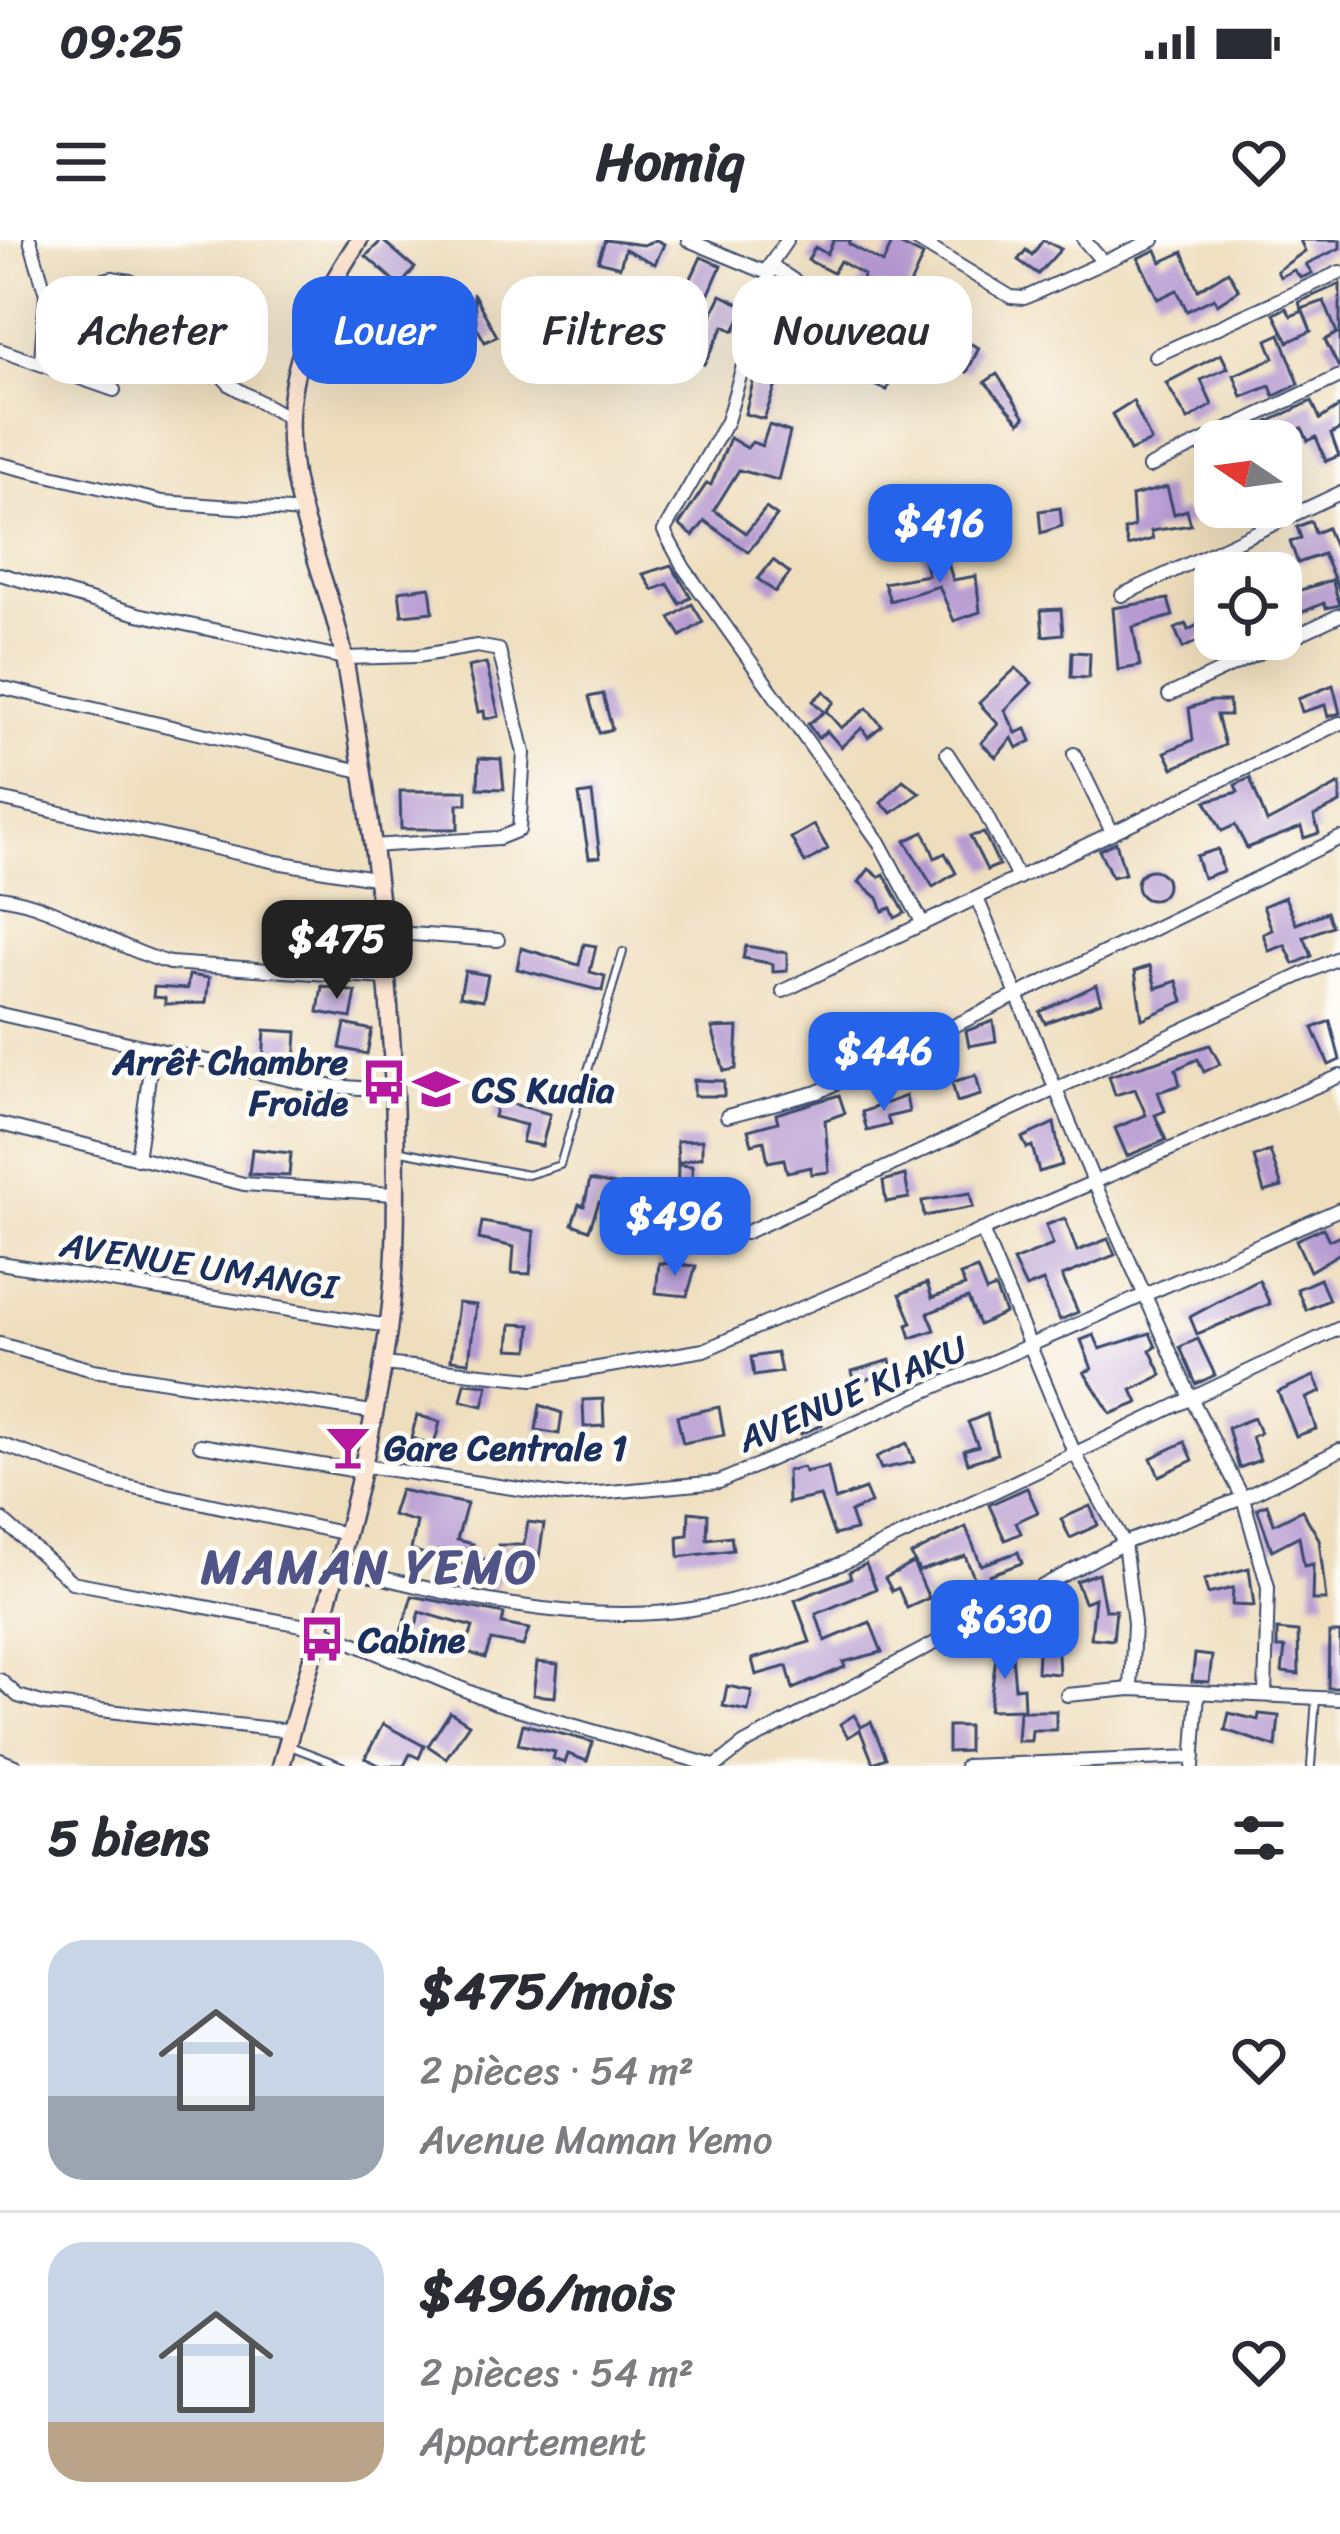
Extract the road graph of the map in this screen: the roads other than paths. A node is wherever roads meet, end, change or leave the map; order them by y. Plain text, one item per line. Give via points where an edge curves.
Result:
1 (30, 240) edge
2 (359, 240) edge
3 (688, 240) edge
4 (788, 240) edge
5 (917, 240) edge
6 (1084, 240) edge
7 (1153, 240) edge
8 (1103, 262) junction
9 (772, 266) junction
10 (1340, 272) edge
11 (41, 276) edge
12 (787, 276) edge
13 (0, 350) edge
14 (1156, 356) dead end
15 (36, 360) edge
16 (1340, 376) edge
17 (99, 384) edge
18 (229, 384) edge
19 (114, 390) dead end
20 (289, 418) junction
21 (0, 464) edge
22 (1149, 467) dead end
23 (1340, 493) edge
24 (303, 512) junction
25 (0, 574) edge
26 (1122, 595) dead end
27 (1340, 615) edge
28 (344, 658) junction
29 (0, 687) edge
30 (1169, 694) dead end
31 (1340, 723) edge
32 (947, 753) dead end
33 (1074, 754) dead end
34 (361, 771) junction
35 (0, 799) edge
36 (1112, 832) junction
37 (1340, 838) edge
38 (371, 846) junction
39 (374, 878) junction
40 (1018, 878) junction
41 (0, 897) edge
42 (977, 898) junction
43 (923, 924) junction
44 (381, 932) junction
45 (498, 940) dead end
46 (623, 952) dead end
47 (1340, 957) edge
48 (386, 978) junction
49 (783, 991) dead end
50 (1016, 996) junction
51 (0, 1014) edge
52 (153, 1049) junction
53 (1340, 1076) edge
54 (1056, 1089) junction
55 (391, 1090) junction
56 (727, 1116) dead end
57 (0, 1124) edge
58 (393, 1149) junction
59 (137, 1159) junction
60 (1094, 1182) junction
61 (394, 1194) junction
62 (1340, 1209) edge
63 (982, 1230) junction
64 (745, 1233) dead end
65 (0, 1263) edge
66 (1148, 1296) junction
67 (388, 1326) junction
68 (1340, 1328) edge
69 (0, 1344) edge
70 (1030, 1349) junction
71 (383, 1364) junction
72 (1190, 1398) junction
73 (372, 1412) junction
74 (0, 1444) edge
75 (200, 1445) dead end
76 (1340, 1450) edge
77 (1074, 1452) junction
78 (359, 1468) junction
79 (1243, 1498) junction
80 (0, 1518) edge
81 (342, 1533) junction
82 (1124, 1543) junction
83 (334, 1566) junction
84 (317, 1628) junction
85 (0, 1680) edge
86 (1131, 1689) junction
87 (1198, 1692) junction
88 (1067, 1695) dead end
89 (1265, 1695) junction
90 (1316, 1698) junction
91 (1340, 1699) edge
92 (289, 1738) junction
93 (0, 1760) edge
94 (1193, 1762) edge
95 (15, 1766) edge
96 (281, 1766) edge
97 (342, 1766) edge
98 (715, 1766) edge
99 (966, 1766) edge
100 (1311, 1766) edge

1 - 11 street
2 - 20 street via 299,353
3 - 9 street via 750,269
4 - 9 street
5 - 8 street via 1018,298
6 - 8 street
7 - 8 street
9 - 12 street
9 - 43 street via 728,421 664,531 879,842
10 - 14 street
13 - 15 street
16 - 22 street
17 - 19 street
18 - 20 street
20 - 24 street
21 - 24 street via 164,502
23 - 26 street
24 - 28 street
25 - 28 street via 138,614
27 - 30 street
28 - 34 street
28 - 38 street via 499,650 524,753 524,813 510,836
29 - 34 street
31 - 36 street
32 - 40 street
33 - 36 street
34 - 38 street
35 - 39 street
36 - 40 street
37 - 50 street
38 - 39 street
39 - 44 street
40 - 42 street
41 - 48 street via 47,908 170,963
42 - 43 street
42 - 50 street
43 - 49 street
44 - 45 street
44 - 48 street
46 - 58 lane via 560,1166 528,1175
47 - 54 street
48 - 55 street
50 - 54 street
50 - 56 street via 818,1092
51 - 52 street
52 - 55 street via 314,1085
52 - 59 street
53 - 60 street
54 - 60 street
54 - 64 street
55 - 58 street
57 - 59 street
58 - 61 street
59 - 61 street via 244,1184
60 - 63 street
60 - 66 street
61 - 67 street
62 - 66 street, AVENUE KIAKU
63 - 70 street
63 - 71 street via 704,1350 533,1379
65 - 67 street, AVENUE UMANGI
66 - 70 street, AVENUE KIAKU
66 - 72 street
67 - 71 street
68 - 72 street
69 - 73 street via 93,1370
70 - 77 street
70 - 78 street, AVENUE KIAKU via 760,1466 686,1488 549,1495
71 - 73 street
72 - 77 street
72 - 79 street
73 - 78 street
74 - 81 street via 111,1483
75 - 78 street, AVENUE KIAKU
76 - 79 street
77 - 82 street
77 - 83 street via 843,1563 692,1609 598,1612 476,1597
78 - 81 street
79 - 82 street
79 - 89 street via 1268,1587
80 - 84 street via 72,1582
81 - 83 street
82 - 86 street via 1134,1623
82 - 98 street
83 - 84 street
84 - 92 street
84 - 98 street via 496,1702
85 - 92 street via 45,1704
86 - 87 street
86 - 88 street
87 - 89 street
87 - 94 street
89 - 90 street
90 - 91 street
90 - 100 lane
92 - 96 street
92 - 97 lane
93 - 95 street
94 - 99 street

